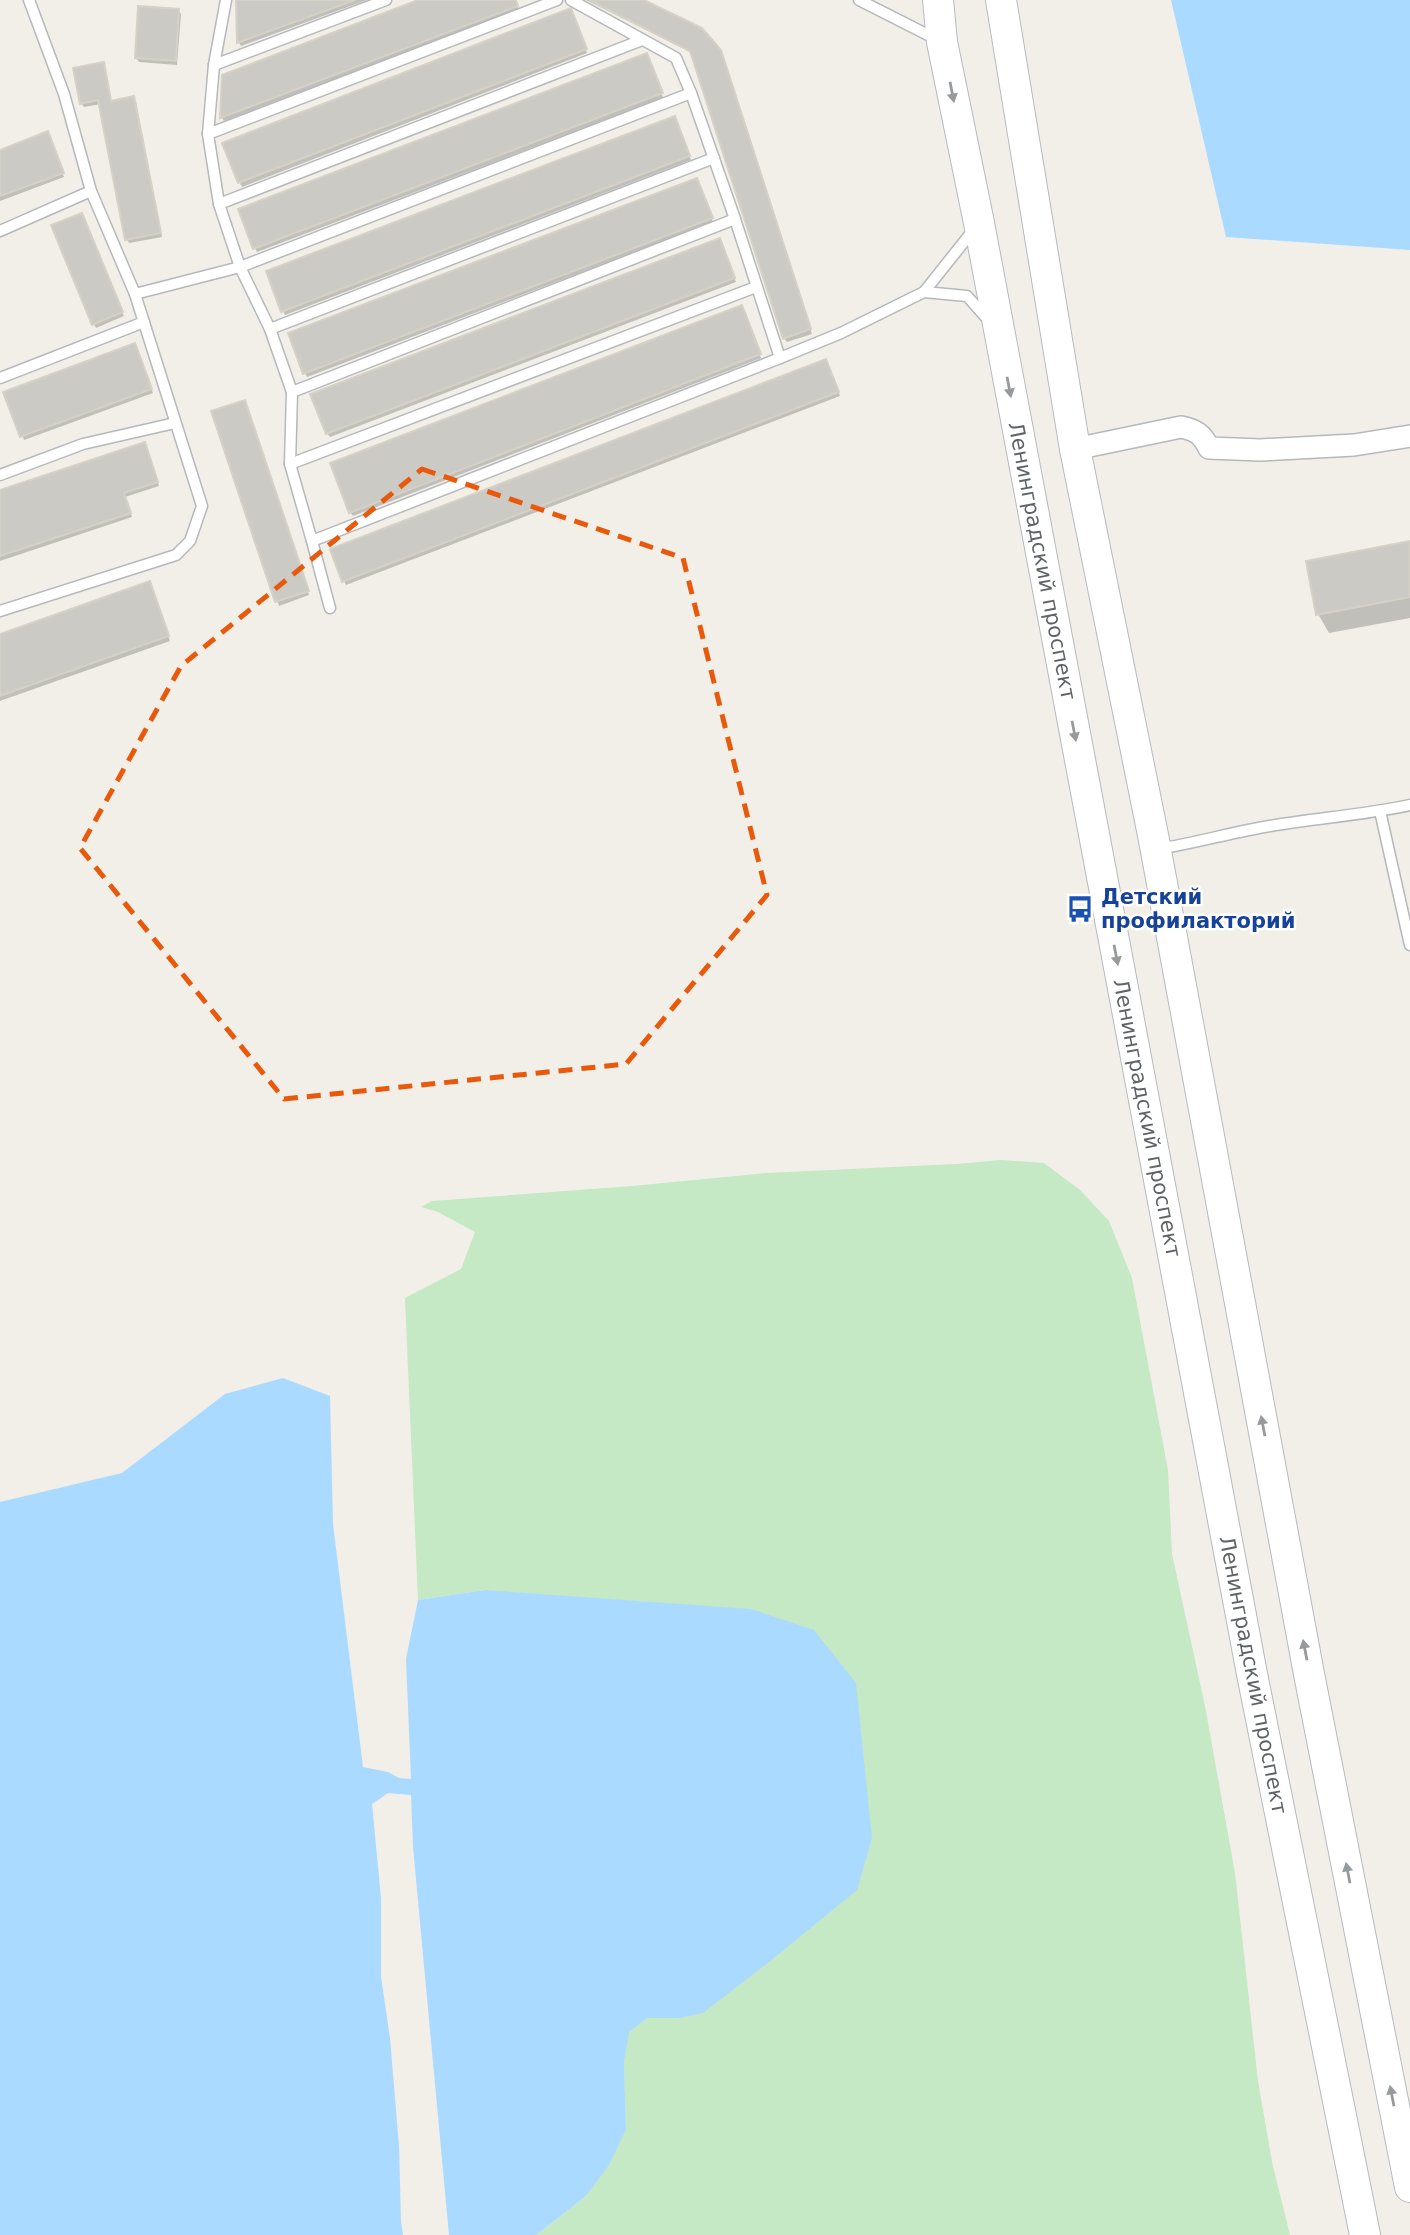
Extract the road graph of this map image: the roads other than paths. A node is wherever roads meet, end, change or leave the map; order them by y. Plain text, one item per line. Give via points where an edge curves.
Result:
1 (29, 0) edge
2 (226, 0) edge
3 (386, 0) edge
4 (557, 0) edge
5 (571, 0) edge
6 (859, 0) edge
7 (938, 0) edge
8 (1001, 0) edge
9 (642, 40) junction
10 (942, 42) junction
11 (214, 65) junction
12 (691, 93) junction
13 (208, 134) junction
14 (714, 158) junction
15 (91, 191) junction
16 (219, 204) junction
17 (735, 219) junction
18 (979, 223) junction
19 (0, 231) edge
20 (240, 267) junction
21 (756, 287) junction
22 (924, 292) junction
23 (135, 294) junction
24 (144, 322) junction
25 (270, 329) junction
26 (999, 332) junction
27 (780, 358) junction
28 (0, 378) edge
29 (292, 392) junction
30 (176, 423) junction
31 (1410, 436) edge
32 (1075, 449) junction
33 (290, 464) junction
34 (0, 475) edge
35 (312, 541) junction
36 (330, 608) dead end
37 (0, 611) edge
38 (1410, 805) edge
39 (1380, 811) junction
40 (1156, 849) junction
41 (1410, 945) edge
42 (1410, 2187) edge
43 (1365, 2235) edge

1 - 15 lane via 64,94
2 - 11 lane
3 - 11 lane
4 - 13 lane
5 - 9 lane
6 - 10 lane
7 - 10 main road, Ленинградский проспект
8 - 32 main road
9 - 12 lane via 676,58
9 - 16 lane
10 -> 18 main road, Ленинградский проспект
11 - 13 lane
12 - 14 lane
12 - 20 lane
13 - 16 lane
14 - 17 lane
14 - 25 lane
15 - 19 lane
15 - 23 lane
16 - 20 lane
17 - 21 lane
17 - 29 lane
18 - 22 lane
18 - 26 main road, Ленинградский проспект
20 - 23 lane
20 - 25 lane
21 - 27 lane
21 - 33 lane
22 - 26 lane via 967,296
22 - 27 lane
23 - 24 lane
24 - 28 lane
24 - 30 lane
25 - 29 lane
26 -> 43 main road, Ленинградский проспект via 1249,1660
27 - 35 lane
29 - 33 lane
30 - 34 lane via 83,444
30 - 37 lane via 202,506 190,541 176,555
31 - 32 street via 1260,450 1209,447 1195,430 1181,427
32 - 40 main road
33 - 35 lane
35 - 36 lane
38 - 39 lane
39 - 40 lane via 1268,826
39 - 41 lane
42 -> 40 main road

